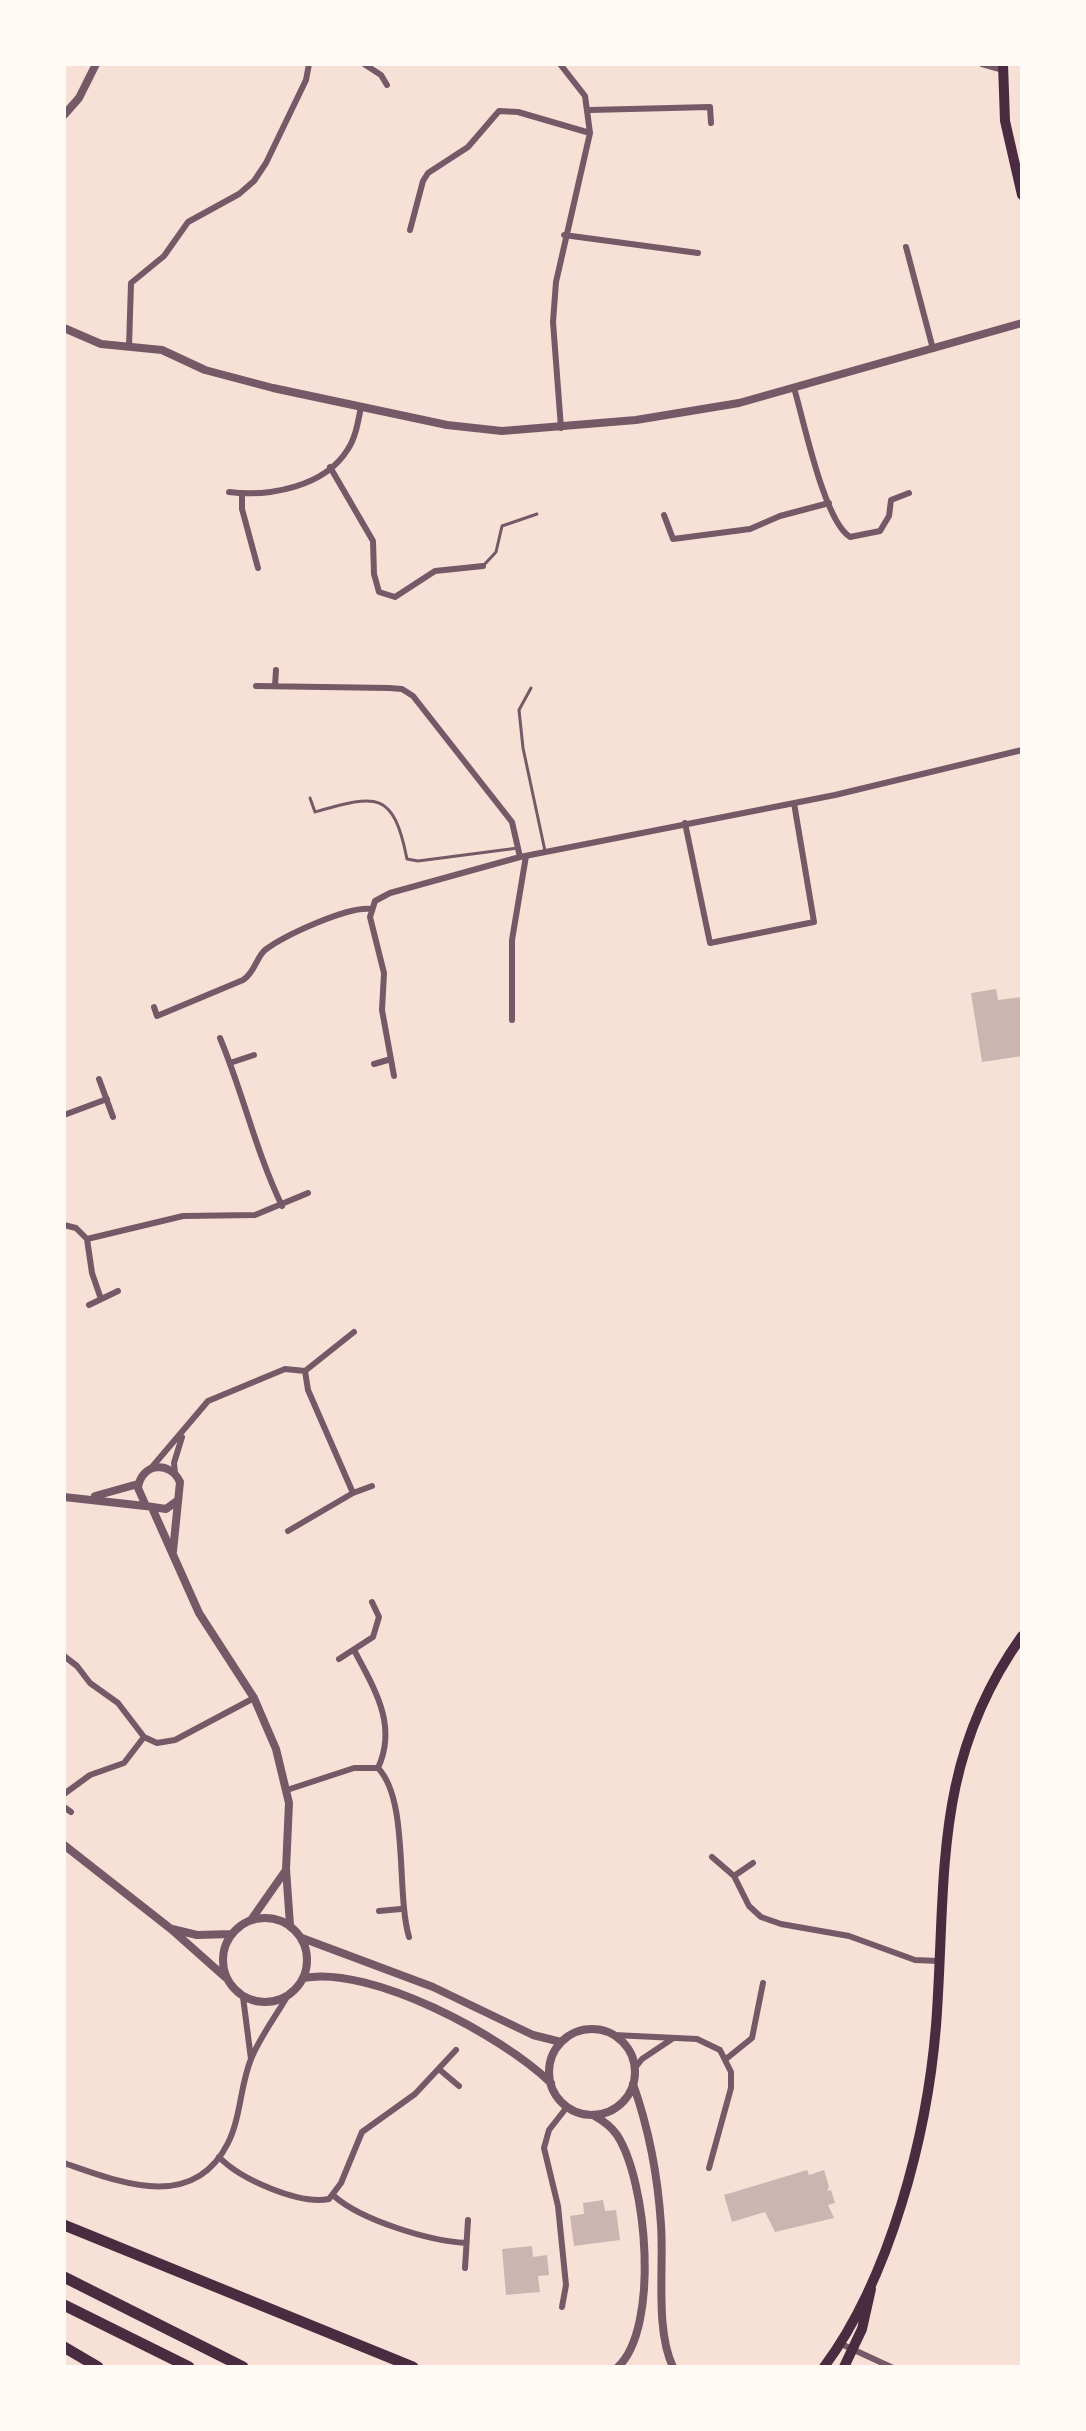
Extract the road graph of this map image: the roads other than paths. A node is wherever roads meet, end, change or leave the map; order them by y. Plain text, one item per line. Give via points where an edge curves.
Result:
1 (96, 64) edge
2 (309, 64) edge
3 (364, 64) edge
4 (560, 64) edge
5 (982, 64) edge
6 (1003, 67) edge
7 (387, 85) dead end
8 (590, 110) junction
9 (64, 115) edge
10 (711, 123) dead end
11 (590, 133) junction
12 (1022, 195) edge
13 (410, 230) dead end
14 (564, 235) junction
15 (906, 247) dead end
16 (698, 253) dead end
17 (1022, 323) edge
18 (64, 328) edge
19 (129, 347) junction
20 (933, 349) junction
21 (794, 388) junction
22 (361, 407) junction
23 (561, 428) junction
24 (330, 467) junction
25 (229, 492) dead end
26 (909, 493) dead end
27 (242, 494) junction
28 (829, 503) junction
29 (537, 514) dead end
30 (664, 515) dead end
31 (483, 566) joint
32 (258, 568) dead end
33 (276, 670) dead end
34 (256, 686) dead end
35 (275, 686) junction
36 (531, 688) dead end
37 (1022, 750) edge
38 (310, 798) dead end
39 (794, 803) junction
40 (685, 823) junction
41 (518, 848) junction
42 (545, 852) junction
43 (523, 857) junction
44 (371, 909) junction
45 (154, 1007) dead end
46 (512, 1020) dead end
47 (220, 1038) dead end
48 (254, 1055) dead end
49 (391, 1059) junction
50 (230, 1063) junction
51 (374, 1064) dead end
52 (394, 1076) dead end
53 (99, 1079) dead end
54 (107, 1099) junction
55 (64, 1115) edge
56 (113, 1117) dead end
57 (308, 1193) dead end
58 (282, 1206) junction
59 (64, 1225) edge
60 (87, 1239) junction
61 (118, 1291) dead end
62 (101, 1299) junction
63 (89, 1305) dead end
64 (354, 1332) dead end
65 (305, 1371) junction
66 (183, 1434) junction
67 (152, 1467) junction
68 (175, 1473) junction
69 (138, 1484) junction
70 (372, 1486) dead end
71 (353, 1493) junction
72 (64, 1497) edge
73 (91, 1498) junction
74 (177, 1501) junction
75 (149, 1508) junction
76 (288, 1531) dead end
77 (173, 1555) junction
78 (372, 1602) dead end
79 (1022, 1636) edge
80 (354, 1650) junction
81 (64, 1656) edge
82 (339, 1659) dead end
83 (254, 1698) junction
84 (144, 1737) junction
85 (378, 1768) junction
86 (287, 1790) junction
87 (64, 1794) edge
88 (64, 1807) edge
89 (71, 1812) dead end
90 (64, 1845) edge
91 (712, 1857) dead end
92 (753, 1863) dead end
93 (286, 1869) junction
94 (734, 1876) junction
95 (401, 1909) junction
96 (379, 1911) dead end
97 (251, 1920) junction
98 (290, 1925) junction
99 (171, 1929) junction
100 (232, 1934) junction
101 (409, 1937) dead end
102 (302, 1938) junction
103 (938, 1961) junction
104 (226, 1978) junction
105 (303, 1978) junction
106 (763, 1983) dead end
107 (288, 1995) junction
108 (243, 1997) junction
109 (614, 2035) junction
110 (672, 2039) junction
111 (561, 2042) junction
112 (456, 2050) dead end
113 (251, 2059) junction
114 (726, 2059) junction
115 (635, 2068) junction
116 (440, 2070) junction
117 (551, 2083) junction
118 (633, 2084) junction
119 (459, 2086) dead end
120 (567, 2107) junction
121 (593, 2115) junction
122 (219, 2157) junction
123 (64, 2163) edge
124 (709, 2168) dead end
125 (334, 2196) junction
126 (468, 2220) dead end
127 (64, 2225) edge
128 (466, 2243) junction
129 (465, 2268) dead end
130 (64, 2277) edge
131 (871, 2287) junction
132 (64, 2305) edge
133 (562, 2307) dead end
134 (839, 2343) junction
135 (64, 2347) edge
136 (853, 2351) junction
137 (98, 2367) edge
138 (189, 2367) edge
139 (243, 2367) edge
140 (413, 2367) edge
141 (618, 2367) edge
142 (673, 2367) edge
143 (824, 2367) edge
144 (844, 2367) edge
145 (891, 2367) edge

1 - 9 street
2 - 19 street via 306,80 254,181 188,222 164,256 131,283
3 - 7 street
4 - 8 street
5 - 6 street
6 - 12 main road via 1005,121
8 - 10 street via 710,107
8 - 11 street
11 - 13 street via 499,111 468,147 428,173
11 - 14 street
14 - 16 street
14 - 23 street via 553,322
15 - 20 street
17 - 20 street
18 - 19 street via 101,344
19 - 22 street via 162,350 238,380
20 - 21 street
21 - 23 street via 739,403
21 - 28 street
22 - 23 street via 473,429
22 - 24 street via 350,447
24 - 27 street via 288,490
24 - 31 street via 373,541 379,592 395,597 435,571
25 - 27 street
26 - 28 street via 891,500 880,531 859,536 843,532
27 - 32 street
28 - 30 street via 750,529 673,539
29 - 31 lane via 502,526 496,552
33 - 35 street
34 - 35 street
35 - 41 street via 389,688 413,696 504,810
36 - 42 lane via 519,710
37 - 39 street
38 - 41 lane via 315,812 362,799 378,801 401,830 407,859
39 - 40 street
39 - 40 street via 814,922 710,943
40 - 42 street
41 - 43 street
42 - 43 street
43 - 44 street via 414,884 375,901
43 - 46 street via 512,940
44 - 45 street via 353,909 275,944 243,980 157,1016
44 - 49 street via 384,973 382,1010
47 - 50 street
48 - 50 street
49 - 51 street
49 - 52 street
50 - 58 street
53 - 54 street
54 - 55 street
54 - 56 street
57 - 58 street
58 - 60 street via 243,1217 183,1216
59 - 60 street
60 - 62 street
61 - 62 street
62 - 63 street
64 - 65 street
65 - 66 street via 285,1369 221,1394 200,1409
65 - 71 street via 308,1390
66 - 67 street
66 - 68 street
67 - 68 street
67 - 69 street
68 - 74 street via 181,1487
69 - 73 street
69 - 75 street
70 - 71 street
71 - 76 street
72 - 73 street
73 - 75 street
74 - 75 street via 166,1509
74 - 77 street
75 - 77 street
77 - 83 street via 199,1613
78 - 80 street via 379,1617 373,1637
79 - 103 main road via 989,1688 962,1757 944,1845
80 - 82 street
80 - 85 street via 384,1710 385,1754
81 - 84 street via 118,1703
83 - 84 street via 175,1740 157,1743
83 - 86 street
84 - 87 street via 124,1763 90,1775
85 - 86 street via 354,1768
85 - 95 street via 393,1795 403,1874
86 - 93 street
88 - 89 street
90 - 99 street
91 - 94 street
92 - 94 street
93 - 97 street
93 - 98 street
94 - 103 street via 761,1917 849,1936 915,1960
95 - 96 street
95 - 101 street
97 - 98 street via 272,1918
97 - 100 street
98 - 102 street
99 - 100 street
99 - 104 street
100 - 104 street via 224,1953
102 - 105 street via 307,1956
102 - 111 street
103 - 131 main road via 924,2106 899,2212
104 - 108 street
105 - 107 street
105 - 117 street via 342,1976 418,2002 511,2049
106 - 114 street via 752,2038
107 - 108 street via 261,2002
107 - 113 street
108 - 113 street
109 - 110 street
109 - 111 street via 586,2029
109 - 115 street via 631,2052
110 - 114 street via 697,2039 720,2050
110 - 115 street
111 - 117 street via 551,2061
112 - 116 street
113 - 122 street via 234,2125
114 - 124 street via 731,2088
115 - 118 street
116 - 119 street
116 - 125 street via 362,2132
117 - 120 street
118 - 121 street via 618,2106
118 - 142 street via 646,2120 661,2223 666,2343
120 - 121 street
120 - 133 street via 549,2130 544,2148 558,2206 566,2285
121 - 141 street via 606,2122 622,2144 643,2248 641,2323 634,2346
122 - 123 street via 185,2182 149,2188
122 - 125 street via 245,2178 305,2199
125 - 128 street via 349,2209 439,2242
126 - 128 street
127 - 140 highway
128 - 129 street
130 - 139 highway
131 - 134 main road
131 - 136 main road
132 - 138 highway
134 - 136 street
134 - 143 main road
135 - 137 highway
136 - 144 main road
136 - 145 street

